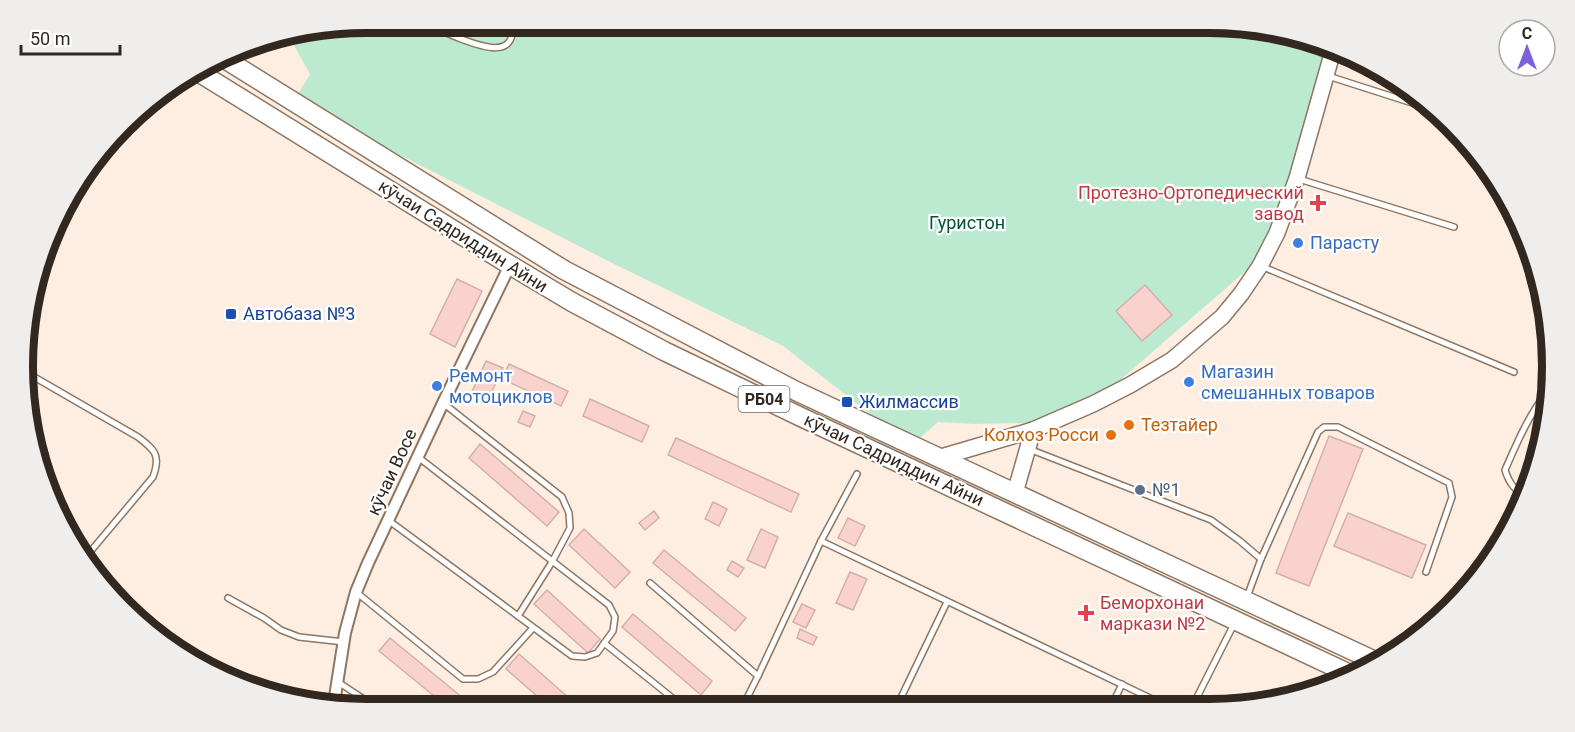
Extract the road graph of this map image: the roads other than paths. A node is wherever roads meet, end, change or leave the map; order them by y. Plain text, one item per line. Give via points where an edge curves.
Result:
1 (448, 33) edge
2 (513, 33) edge
3 (1331, 56) edge
4 (231, 62) edge
5 (204, 75) edge
6 (1326, 76) junction
7 (1414, 104) edge
8 (1297, 178) junction
9 (1454, 227) dead end
10 (510, 265) junction
11 (1260, 266) junction
12 (1514, 372) dead end
13 (33, 377) edge
14 (1540, 402) edge
15 (443, 403) junction
16 (1033, 430) junction
17 (1028, 448) junction
18 (418, 457) junction
19 (938, 458) junction
20 (857, 474) dead end
21 (1517, 492) edge
22 (1015, 493) junction
23 (388, 520) junction
24 (821, 541) junction
25 (90, 552) edge
26 (1261, 559) junction
27 (552, 562) junction
28 (1426, 572) dead end
29 (650, 582) dead end
30 (356, 592) junction
31 (228, 598) dead end
32 (947, 602) junction
33 (1246, 602) junction
34 (518, 616) junction
35 (1236, 620) junction
36 (532, 628) junction
37 (344, 642) junction
38 (604, 643) junction
39 (1369, 658) edge
40 (1343, 671) edge
41 (758, 676) junction
42 (338, 682) junction
43 (1122, 684) junction
44 (335, 697) edge
45 (363, 699) edge
46 (674, 699) edge
47 (746, 699) edge
48 (900, 699) edge
49 (1115, 699) edge
50 (1153, 699) edge
51 (1196, 699) edge

1 - 2 lane via 480,46 497,48 507,44
3 - 6 street
4 - 19 highway, кӯчаи Садриддин Айни / РБ04 via 564,270 796,392
5 - 10 highway, кӯчаи Садриддин Айни / РБ04
6 - 7 lane
6 - 8 street
8 - 9 lane
8 - 11 street
10 - 15 street, кӯчаи Восе
10 - 35 highway, кӯчаи Садриддин Айни / РБ04 via 695,367
11 - 12 lane
11 - 16 street via 1222,317 1172,360 1093,404
13 - 25 lane via 138,436 157,457 153,477
14 - 21 lane via 1505,470
15 - 18 street, кӯчаи Восе
15 - 27 lane via 562,497 570,528
16 - 17 street
16 - 19 street
17 - 22 street
17 - 26 lane via 1211,520
18 - 23 street, кӯчаи Восе
18 - 27 lane
19 - 22 highway, кӯчаи Садриддин Айни / РБ04
20 - 24 lane
22 - 33 highway, кӯчаи Садриддин Айни / РБ04
23 - 30 street, кӯчаи Восе
23 - 34 lane
24 - 32 lane
24 - 41 lane
26 - 28 lane via 1318,432 1324,427 1338,427 1449,483 1452,497
26 - 33 lane
27 - 34 lane
27 - 38 lane via 609,605 615,617 613,631
29 - 41 lane
30 - 36 lane via 463,679 478,679 493,672
30 - 37 street, кӯчаи Восе
31 - 37 lane via 299,637
32 - 43 lane
32 - 48 lane
33 - 39 highway, кӯчаи Садриддин Айни / РБ04
34 - 36 lane
35 - 40 highway, кӯчаи Садриддин Айни / РБ04
35 - 51 lane
36 - 38 lane via 572,656 597,653
37 - 42 street, кӯчаи Восе
38 - 46 lane
41 - 47 lane
42 - 44 street, кӯчаи Восе
42 - 45 lane
43 - 49 lane
43 - 50 lane

